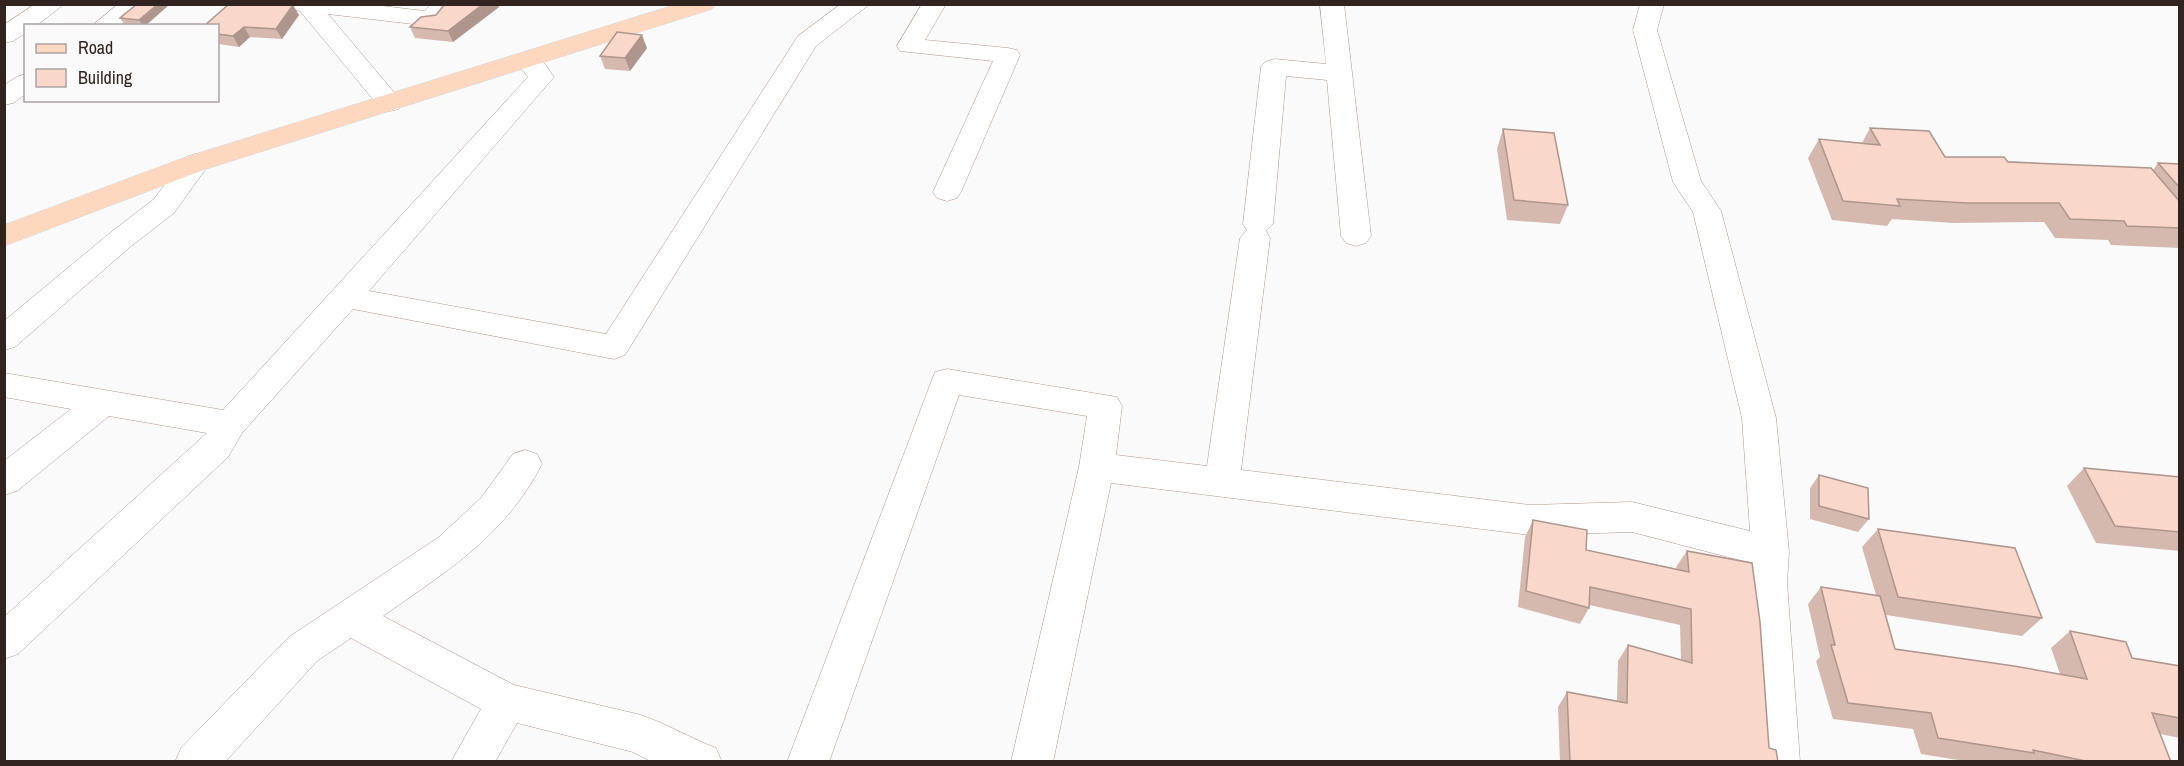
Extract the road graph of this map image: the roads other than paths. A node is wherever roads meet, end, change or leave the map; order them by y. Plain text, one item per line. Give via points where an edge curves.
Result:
1 (52, 4) edge
2 (134, 4) edge
3 (704, 4) edge
4 (858, 4) edge
5 (934, 4) edge
6 (1332, 4) edge
7 (1652, 4) edge
8 (303, 5) edge
9 (437, 12) edge
10 (107, 24) edge
11 (4, 36) edge
12 (527, 59) junction
13 (1339, 74) junction
14 (24, 83) edge
15 (4, 97) edge
16 (390, 103) junction
17 (196, 162) junction
18 (947, 192) dead end
19 (4, 236) edge
20 (1356, 236) dead end
21 (346, 297) junction
22 (4, 339) edge
23 (4, 385) edge
24 (102, 402) junction
25 (230, 424) junction
26 (525, 464) dead end
27 (1097, 467) junction
28 (4, 481) edge
29 (1222, 483) junction
30 (1770, 552) junction
31 (349, 617) junction
32 (4, 642) edge
33 (507, 702) junction
34 (196, 762) edge
35 (472, 762) edge
36 (701, 762) edge
37 (808, 762) edge
38 (1032, 762) edge
39 (1779, 762) edge

1 - 11 street
2 - 10 street
3 - 12 main road
4 - 21 street via 807,41 614,347
5 - 18 street via 909,45 1008,55
6 - 13 street
7 - 30 street via 1645,30 1687,182 1707,211 1760,418
8 - 9 street
8 - 16 street
12 - 16 main road
12 - 21 street via 541,77
13 - 20 street
13 - 29 street via 1274,67 1257,231
14 - 15 street
16 - 17 main road
17 - 19 main road
17 - 22 street via 164,206
21 - 25 street
23 - 24 street
24 - 25 street
24 - 28 street
25 - 32 street via 216,447
26 - 31 street via 494,508 452,548
27 - 29 street
27 - 37 street via 1105,406 947,381
27 - 38 street
29 - 30 street via 1530,520 1632,517
30 - 39 street via 1768,582
31 - 33 street
31 - 34 street via 303,649
33 - 35 street
33 - 36 street via 641,734

